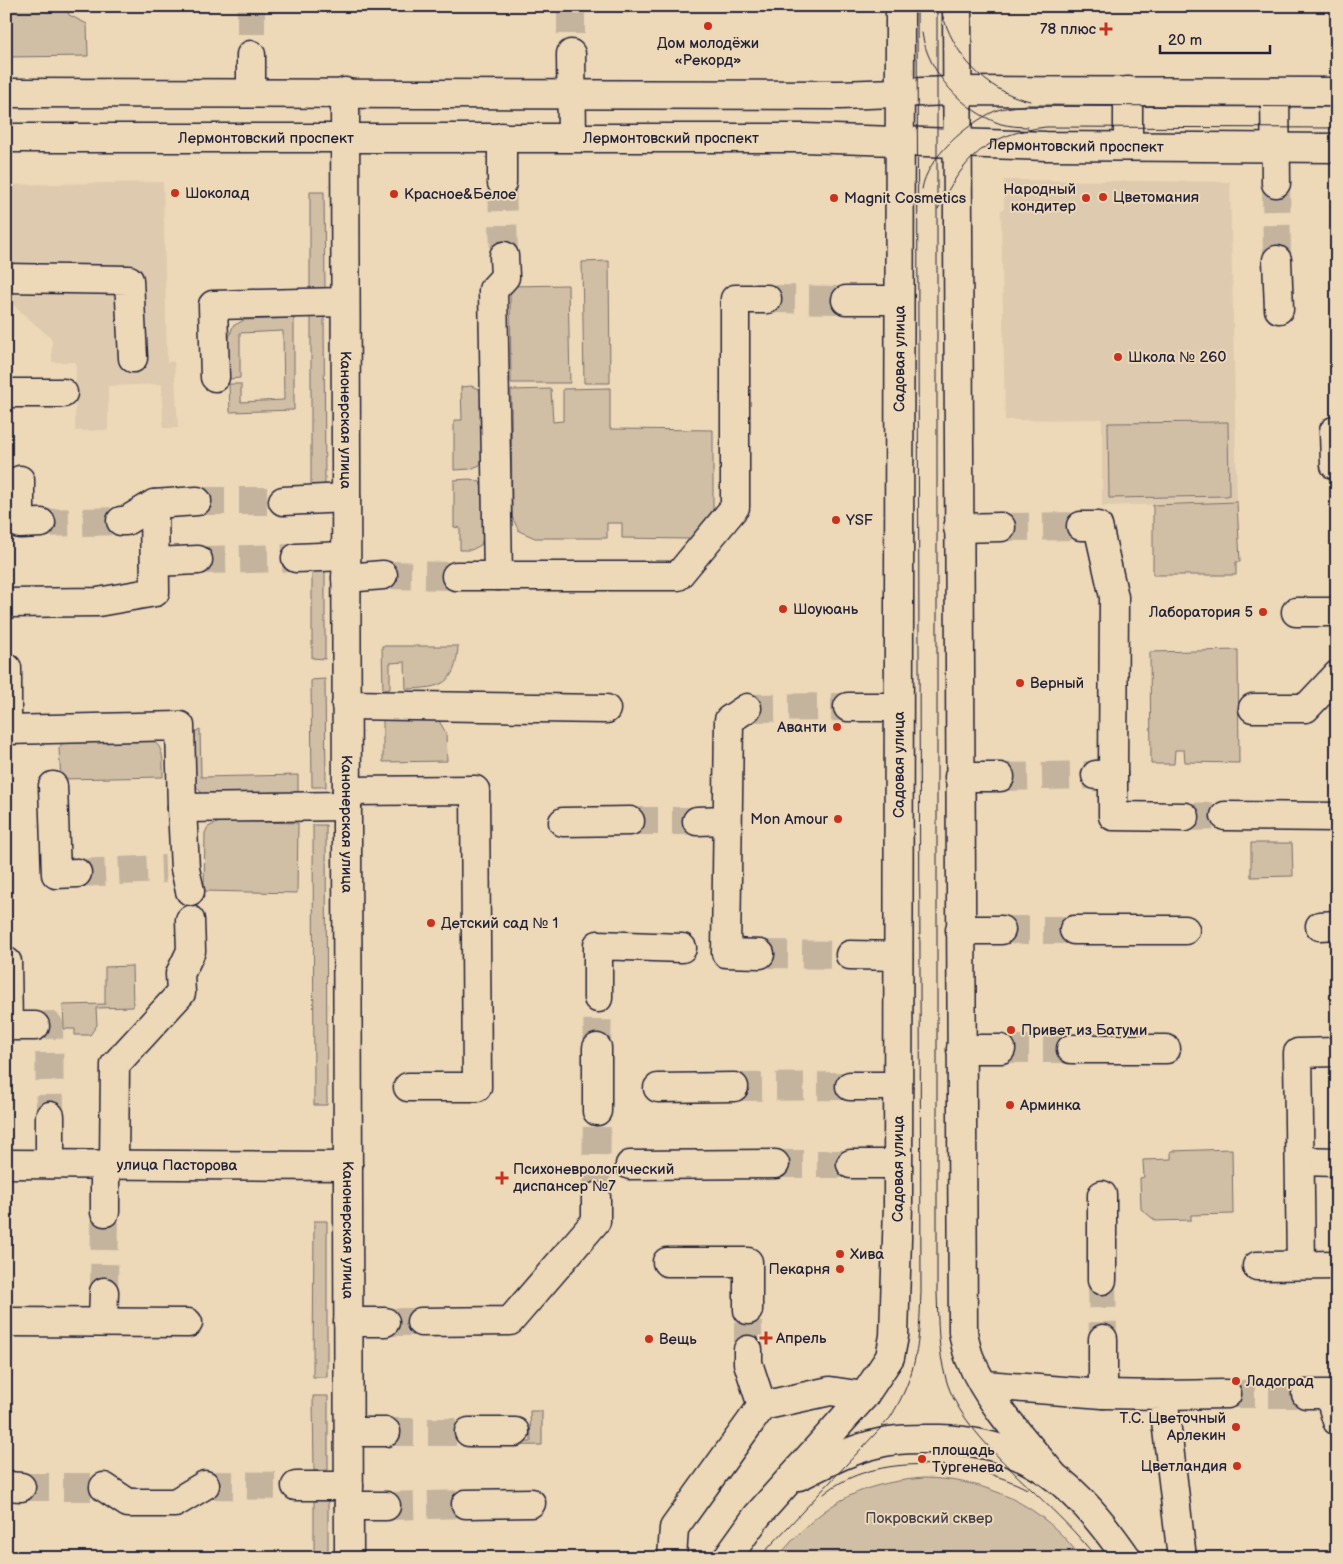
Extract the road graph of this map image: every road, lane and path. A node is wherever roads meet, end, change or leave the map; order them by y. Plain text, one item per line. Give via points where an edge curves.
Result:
1 (900, 6) edge
2 (956, 6) edge
3 (571, 54) tunnel mouth
4 (251, 55) tunnel mouth
5 (957, 91) junction
6 (1128, 91) junction
7 (251, 92) junction
8 (345, 92) junction
9 (571, 92) junction
10 (1274, 92) junction
11 (1337, 92) edge
12 (6, 93) edge
13 (899, 93) junction
14 (345, 137) junction
15 (502, 137) junction
16 (572, 137) junction
17 (6, 138) edge
18 (899, 142) junction
19 (956, 144) junction
20 (1128, 146) junction
21 (1276, 148) junction
22 (1337, 148) edge
23 (1276, 182) tunnel mouth
24 (502, 183) tunnel mouth
25 (504, 256) tunnel mouth
26 (1277, 260) tunnel mouth
27 (6, 278) edge
28 (767, 299) tunnel mouth
29 (846, 300) tunnel mouth
30 (899, 300) junction
31 (344, 302) junction
32 (1278, 309) dead end
33 (133, 358) dead end
34 (215, 377) dead end
35 (62, 393) dead end
36 (6, 394) edge
37 (1334, 431) dead end
38 (1337, 466) edge
39 (20, 480) dead end
40 (346, 498) junction
41 (197, 501) tunnel mouth
42 (283, 501) tunnel mouth
43 (154, 504) junction
44 (120, 521) tunnel mouth
45 (41, 523) tunnel mouth
46 (1081, 526) tunnel mouth
47 (1001, 527) tunnel mouth
48 (958, 528) junction
49 (296, 558) tunnel mouth
50 (198, 560) tunnel mouth
51 (155, 562) junction
52 (346, 567) junction
53 (383, 575) tunnel mouth
54 (456, 576) tunnel mouth
55 (498, 576) junction
56 (8, 603) dead end
57 (1296, 612) dead end
58 (1337, 612) edge
59 (7, 668) edge
60 (1337, 675) edge
61 (346, 705) junction
62 (848, 707) tunnel mouth
63 (898, 707) junction
64 (747, 708) tunnel mouth
65 (1253, 708) dead end
66 (606, 709) dead end
67 (6, 730) edge
68 (959, 777) junction
69 (1000, 777) tunnel mouth
70 (52, 786) dead end
71 (347, 799) junction
72 (182, 808) junction
73 (1225, 816) tunnel mouth
74 (1185, 817) tunnel mouth
75 (1337, 817) edge
76 (727, 820) junction
77 (630, 821) tunnel mouth
78 (697, 821) tunnel mouth
79 (562, 822) dead end
80 (77, 873) tunnel mouth
81 (180, 876) dead end
82 (190, 920) dead end
83 (960, 930) junction
84 (1002, 930) tunnel mouth
85 (1074, 930) tunnel mouth
86 (1185, 930) dead end
87 (682, 948) dead end
88 (760, 954) tunnel mouth
89 (850, 955) tunnel mouth
90 (898, 956) junction
91 (7, 962) edge
92 (598, 998) tunnel mouth
93 (35, 1026) tunnel mouth
94 (597, 1048) tunnel mouth
95 (960, 1049) junction
96 (1001, 1049) tunnel mouth
97 (1071, 1049) tunnel mouth
98 (1166, 1050) dead end
99 (1337, 1052) edge
100 (850, 1086) tunnel mouth
101 (898, 1086) junction
102 (734, 1087) tunnel mouth
103 (408, 1088) dead end
104 (658, 1088) dead end
105 (597, 1111) tunnel mouth
106 (50, 1116) tunnel mouth
107 (1300, 1161) junction
108 (1337, 1162) edge
109 (6, 1164) edge
110 (50, 1164) junction
111 (110, 1164) junction
112 (775, 1164) tunnel mouth
113 (850, 1164) tunnel mouth
114 (897, 1164) junction
115 (630, 1165) dead end
116 (348, 1166) junction
117 (1102, 1194) dead end
118 (596, 1197) tunnel mouth
119 (105, 1212) tunnel mouth
120 (667, 1262) dead end
121 (1301, 1265) junction
122 (1337, 1265) edge
123 (1257, 1266) dead end
124 (1102, 1280) tunnel mouth
125 (104, 1292) tunnel mouth
126 (748, 1310) tunnel mouth
127 (6, 1322) edge
128 (103, 1322) junction
129 (188, 1322) dead end
130 (348, 1322) junction
131 (385, 1322) tunnel mouth
132 (422, 1322) tunnel mouth
133 (1103, 1339) tunnel mouth
134 (748, 1350) tunnel mouth
135 (985, 1385) junction
136 (1103, 1394) junction
137 (1226, 1394) tunnel mouth
138 (1306, 1394) tunnel mouth
139 (1164, 1395) junction
140 (864, 1396) junction
141 (762, 1406) junction
142 (1337, 1421) edge
143 (349, 1432) junction
144 (386, 1432) tunnel mouth
145 (470, 1432) tunnel mouth
146 (515, 1432) dead end
147 (1053, 1474) junction
148 (784, 1484) junction
149 (205, 1485) tunnel mouth
150 (104, 1486) tunnel mouth
151 (296, 1486) tunnel mouth
152 (349, 1496) junction
153 (530, 1503) dead end
154 (466, 1504) tunnel mouth
155 (386, 1506) tunnel mouth
156 (349, 1558) edge
157 (672, 1558) edge
158 (727, 1558) edge
159 (1127, 1558) edge
160 (1182, 1558) edge

1 - 13 street, Садовая улица
2 - 5 street
3 - 9 street
4 - 7 street
5 - 6 street
5 - 13 street
5 - 19 street
6 - 10 street
6 - 20 street
7 - 8 street
7 - 12 street
8 - 9 street
8 - 14 street, Канонерская улица
9 - 13 street
9 - 16 street
10 - 11 street
10 - 21 street
13 - 18 street, Садовая улица
14 - 15 street, Лермонтовский проспект
14 - 17 street, Лермонтовский проспект
14 - 31 street, Канонерская улица
15 - 16 street, Лермонтовский проспект
15 - 24 street
16 - 18 street, Лермонтовский проспект via 804,138
18 - 19 street, Лермонтовский проспект
18 - 30 street, Садовая улица
19 - 20 street, Лермонтовский проспект
19 - 48 street
20 - 21 street, Лермонтовский проспект
21 - 22 street, Лермонтовский проспект
21 - 23 street
25 - 55 street via 504,277 493,290
26 - 32 street
27 - 33 street via 129,280
28 - 55 street via 735,299 735,507 678,576
29 - 30 street
30 - 63 street, Садовая улица
31 - 34 street via 213,305
31 - 40 street, Канонерская улица
35 - 36 street
37 - 38 street
39 - 45 street via 20,524
40 - 42 street
40 - 52 street, Канонерская улица
41 - 43 street
43 - 44 street via 126,521
43 - 51 street
46 - 74 street via 1098,526 1114,597 1104,775 1113,816
47 - 48 street
48 - 68 street
49 - 52 street
50 - 51 street
51 - 56 street via 155,592 98,602
52 - 53 street
52 - 61 street, Канонерская улица
54 - 55 street
57 - 58 street
59 - 67 street
60 - 65 street via 1306,708
61 - 66 street
61 - 71 street, Канонерская улица
62 - 63 street
63 - 90 street, Садовая улица
64 - 76 street via 729,720
67 - 72 street via 180,726
68 - 69 street
68 - 83 street
70 - 80 street via 56,874
71 - 72 street
71 - 103 street via 475,790 477,1087
71 - 116 street, Канонерская улица
72 - 81 street
73 - 75 street
76 - 78 street
76 - 88 street via 726,953
77 - 79 street
82 - 111 street via 191,951 180,974 181,993 115,1065
83 - 84 street
83 - 95 street
85 - 86 street
87 - 92 street via 598,945
89 - 90 street
90 - 101 street, Садовая улица
91 - 93 street via 8,1026
94 - 105 street
95 - 96 street
95 - 135 street via 963,1332 969,1358
97 - 98 street
99 - 107 street via 1298,1053
100 - 101 street
101 - 114 street, Садовая улица
102 - 104 street
106 - 110 street
107 - 108 street
107 - 121 street
109 - 110 street, улица Пасторова
110 - 111 street, улица Пасторова
111 - 116 street, улица Пасторова
111 - 119 street
112 - 115 street
113 - 114 street
114 - 140 street, Садовая улица via 894,1336 890,1357
116 - 130 street, Канонерская улица
117 - 124 street
118 - 132 street via 596,1220 510,1321
120 - 126 street via 748,1262
121 - 122 street
121 - 123 street
125 - 128 street
127 - 128 street
128 - 129 street
130 - 131 street
130 - 143 street, Канонерская улица
133 - 136 street
134 - 141 street via 748,1363
135 - 136 street
135 - 147 street via 1011,1424
136 - 139 street
137 - 139 street
138 - 142 street via 1329,1394
139 - 160 street
140 - 141 street via 830,1391
140 - 148 street, Садовая улица
141 - 157 street via 674,1528
143 - 144 street
143 - 152 street, Канонерская улица
145 - 146 street
147 - 148 street via 1023,1456 999,1448 951,1440 919,1439 876,1444 852,1451
147 - 159 street via 1103,1524
148 - 158 street
149 - 150 street via 175,1503 128,1503
151 - 152 street
152 - 155 street
152 - 156 street, Канонерская улица
153 - 154 street

